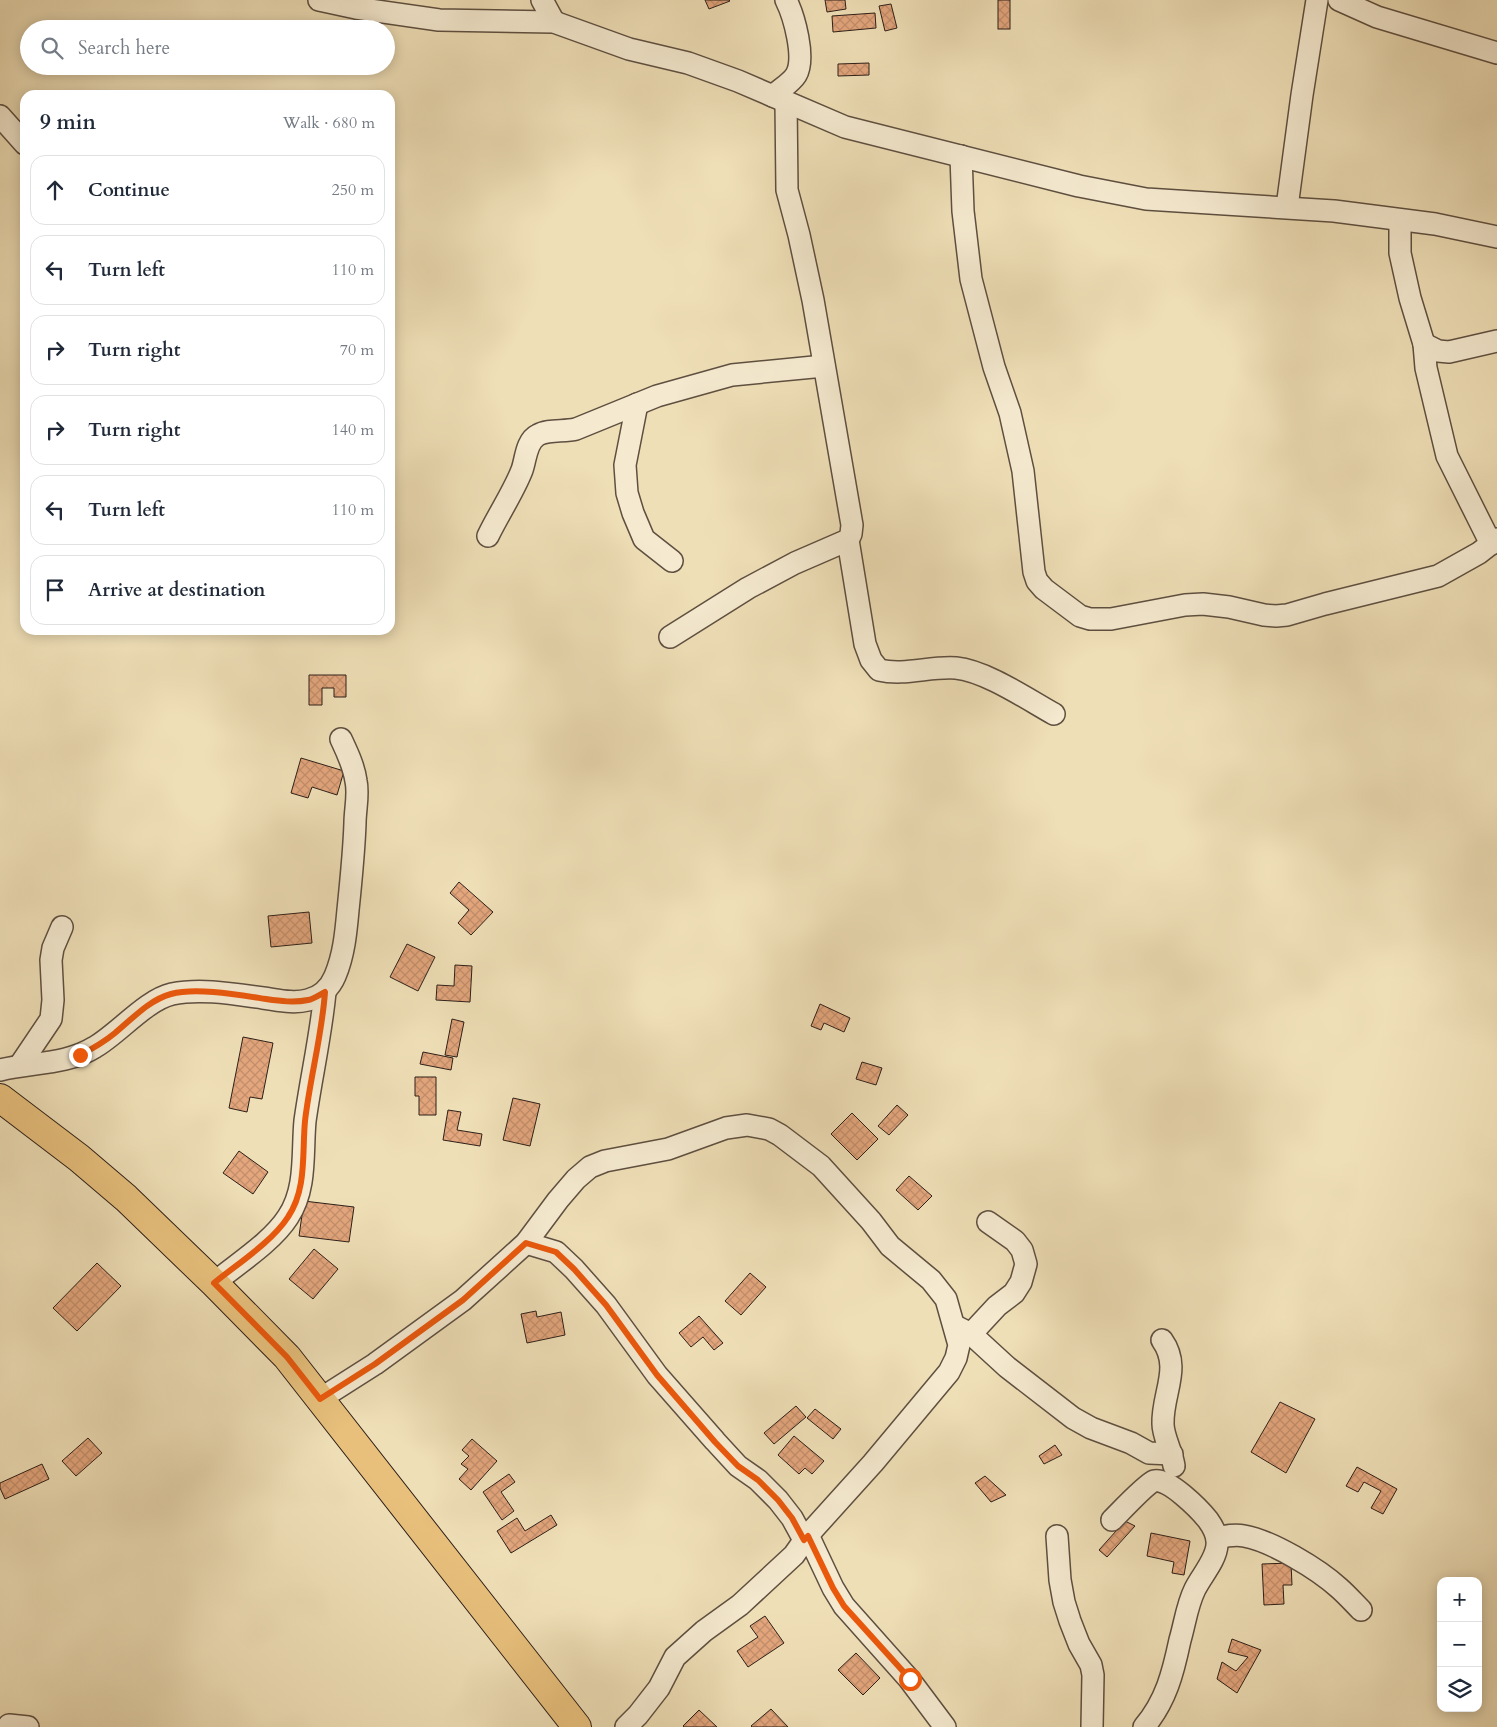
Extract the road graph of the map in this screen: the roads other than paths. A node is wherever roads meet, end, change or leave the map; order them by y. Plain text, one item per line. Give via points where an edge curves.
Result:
1 (319, 0) edge
2 (542, 0) edge
3 (786, 0) edge
4 (1317, 0) edge
5 (1339, 0) edge
6 (554, 22) junction
7 (1497, 53) edge
8 (779, 99) junction
9 (0, 116) edge
10 (20, 138) edge
11 (961, 156) junction
12 (1287, 207) junction
13 (1400, 220) junction
14 (1497, 237) edge
15 (1497, 341) edge
16 (1424, 344) junction
17 (824, 366) junction
18 (637, 404) junction
19 (488, 536) dead end
20 (848, 540) junction
21 (1494, 542) edge
22 (672, 561) dead end
23 (670, 637) dead end
24 (1054, 714) dead end
25 (340, 739) dead end
26 (62, 927) dead end
27 (325, 992) junction
28 (10, 1068) edge
29 (0, 1098) edge
30 (988, 1222) dead end
31 (526, 1243) junction
32 (214, 1283) junction
33 (963, 1330) junction
34 (1162, 1340) dead end
35 (320, 1399) junction
36 (1172, 1454) junction
37 (1175, 1488) junction
38 (1112, 1520) dead end
39 (1057, 1536) dead end
40 (806, 1538) junction
41 (1217, 1538) junction
42 (1361, 1610) dead end
43 (576, 1727) edge
44 (626, 1727) edge
45 (944, 1727) edge
46 (1092, 1727) edge
47 (1144, 1727) edge

1 - 6 street via 439,20
2 - 6 street
3 - 8 street via 798,33 799,66 796,76
4 - 12 street
5 - 7 street via 1377,17
6 - 8 street via 629,49 688,63
8 - 11 street via 846,127
8 - 17 street via 787,190 815,308
9 - 10 street
11 - 12 street via 1079,186 1146,199
11 - 21 street via 971,279 1024,471 1034,572 1044,589 1080,616 1112,619 1203,604 1264,615 1287,615 1438,576
12 - 13 street
13 - 14 street
13 - 16 street via 1400,253
15 - 16 street via 1449,352
16 - 21 street via 1426,368 1447,456
17 - 18 street via 732,375
17 - 20 street via 852,524
18 - 19 street via 576,429 536,436
18 - 22 street via 625,465 627,493 644,539
20 - 23 street via 748,588
20 - 24 street via 865,644 879,670 891,673 938,668 970,670
25 - 27 street via 357,782 355,831 344,944 335,978
26 - 28 street via 51,960 51,1019
27 - 28 street via 309,1000 288,1002 234,994 171,994 80,1055
27 - 32 street via 305,1122 304,1158 290,1215 280,1229
29 - 32 main road via 126,1198
30 - 33 street via 1015,1241 1026,1264 1014,1293
31 - 33 street via 558,1200 590,1167 668,1148 726,1128 758,1126 780,1135 821,1166 890,1246 931,1280
31 - 35 street via 463,1300 375,1364
31 - 40 street via 556,1252 574,1269 606,1305 657,1375 738,1466 778,1500
32 - 35 main road via 287,1357
33 - 36 street via 1073,1418 1132,1442 1149,1453
33 - 40 street via 949,1372
34 - 36 street via 1172,1362 1163,1427
35 - 43 main road
36 - 37 street
37 - 38 street via 1155,1481 1144,1487
37 - 41 street via 1208,1520
39 - 46 street via 1064,1602 1094,1675
40 - 44 street via 774,1575 675,1657 659,1688
40 - 45 street via 844,1606 910,1679
41 - 42 street via 1244,1536 1267,1543 1306,1564 1338,1587
41 - 47 street via 1216,1552 1188,1605 1169,1684 1156,1713

